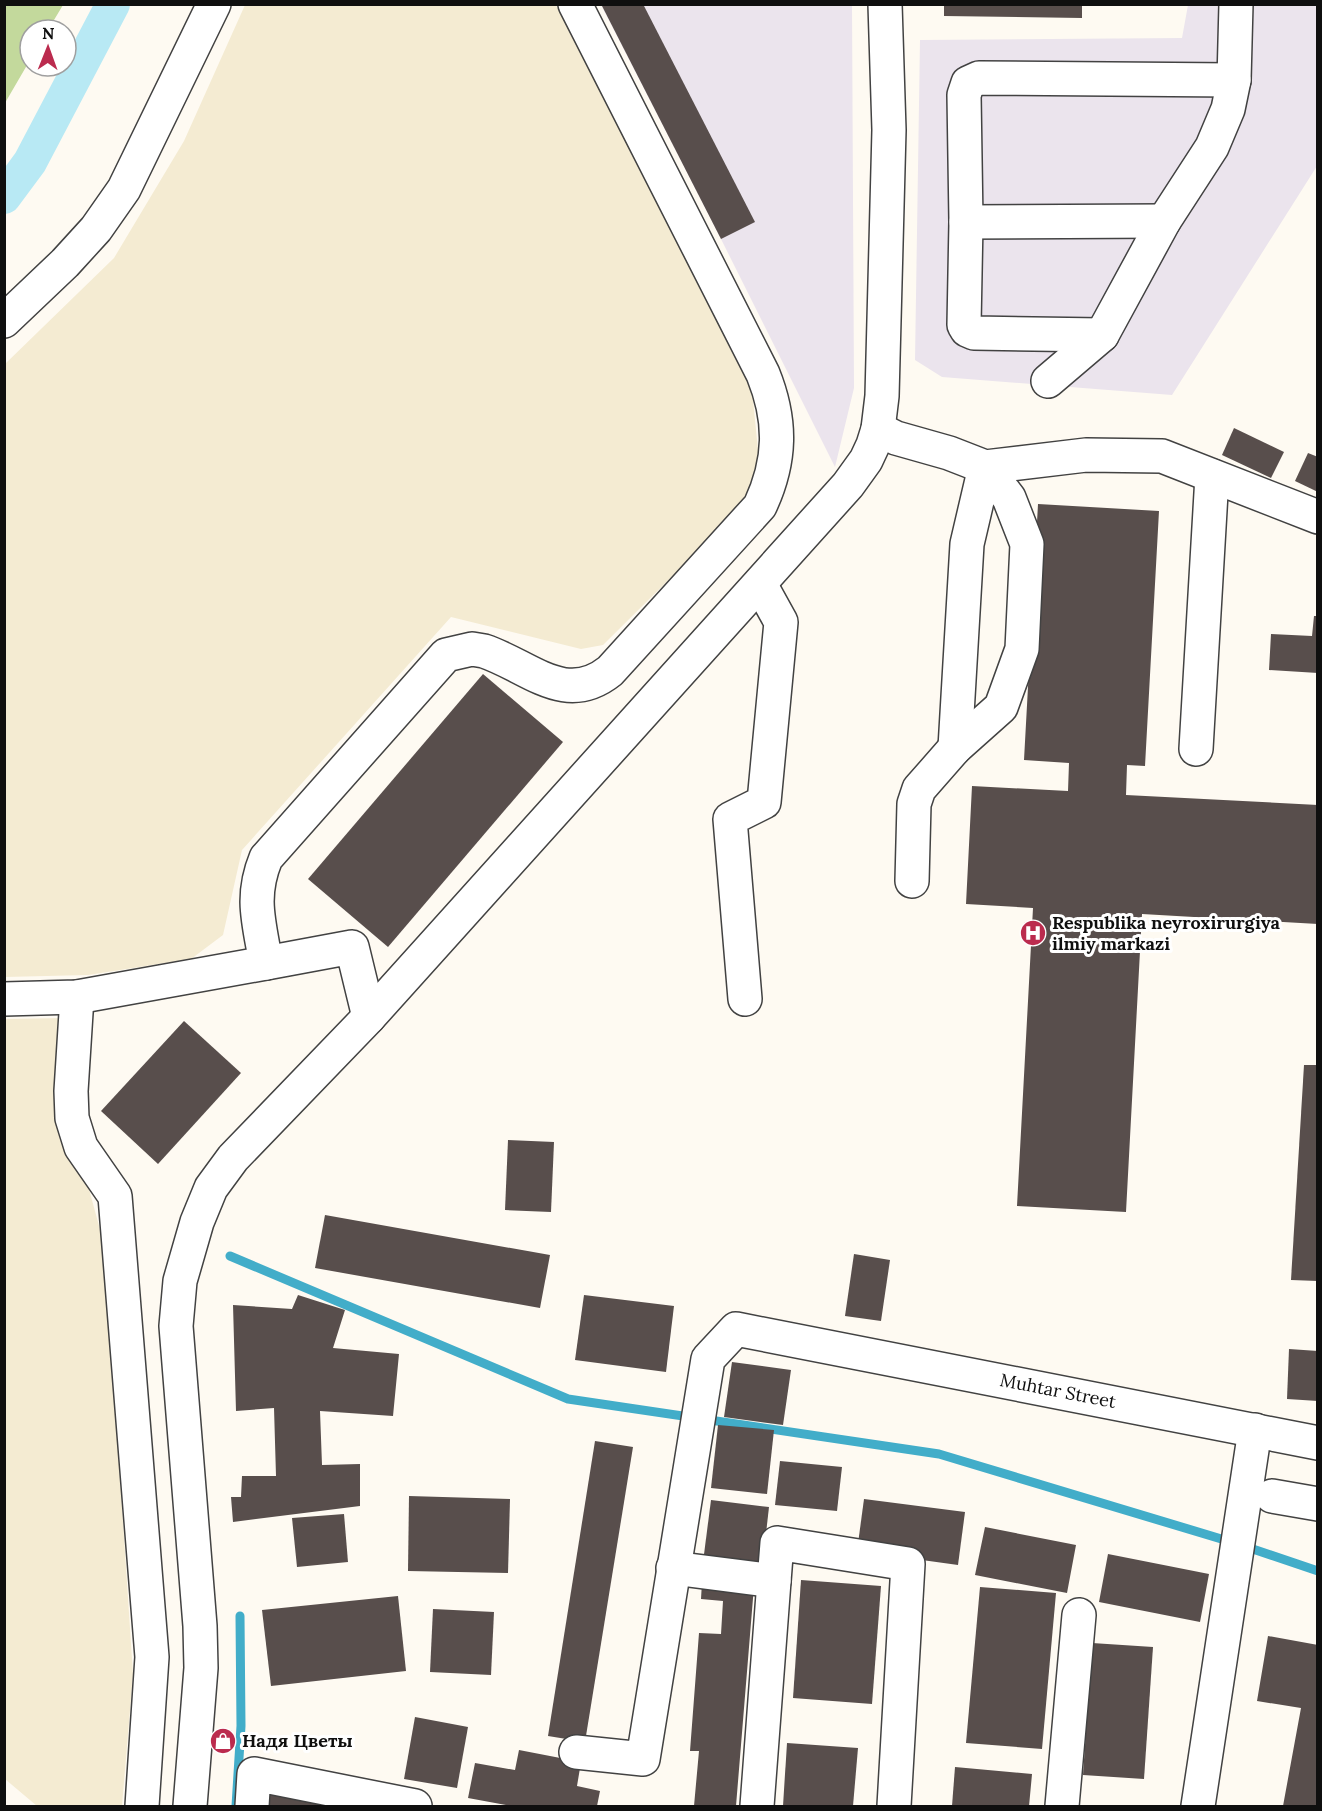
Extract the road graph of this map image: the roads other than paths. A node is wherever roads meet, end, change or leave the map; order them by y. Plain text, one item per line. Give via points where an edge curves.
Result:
1 (214, 4) edge
2 (575, 4) edge
3 (885, 4) edge
4 (1236, 4) edge
5 (1234, 80) junction
6 (1164, 221) junction
7 (966, 222) junction
8 (4, 321) edge
9 (1102, 335) junction
10 (1048, 381) dead end
11 (878, 429) junction
12 (985, 467) junction
13 (1212, 476) junction
14 (1317, 517) edge
15 (760, 584) junction
16 (956, 748) junction
17 (1196, 749) dead end
18 (912, 881) dead end
19 (266, 963) junction
20 (77, 997) junction
21 (4, 999) edge
22 (745, 999) dead end
23 (369, 1017) junction
24 (1255, 1430) junction
25 (1317, 1443) edge
26 (1272, 1496) dead end
27 (1317, 1504) edge
28 (674, 1568) junction
29 (774, 1581) junction
30 (1079, 1616) dead end
31 (576, 1752) dead end
32 (142, 1806) edge
33 (190, 1806) edge
34 (252, 1806) edge
35 (415, 1806) edge
36 (757, 1806) edge
37 (894, 1806) edge
38 (1062, 1806) edge
39 (1198, 1806) edge

1 - 8 street via 124,189 96,229
2 - 19 street via 764,374 776,427 773,475 760,506 598,681 584,686 554,684 484,651 472,649 446,655 266,858 256,898
3 - 11 street via 889,130
4 - 5 street
5 - 6 street via 1228,109 1212,147
5 - 7 street via 979,78 968,83 964,94
6 - 7 street
6 - 9 street
7 - 9 street via 967,330
9 - 10 street
11 - 12 street
11 - 15 street via 866,460 848,485
12 - 13 street via 1086,454 1162,456
12 - 16 street via 967,544
12 - 16 street via 1009,498 1027,544 1022,649 1001,707
13 - 14 street
13 - 17 street
15 - 22 street via 781,622 764,802 730,819
15 - 23 street
16 - 18 street via 919,789 914,804
19 - 20 street
19 - 23 street via 351,947
20 - 21 street
20 - 32 street via 72,1118 81,1147 115,1196 152,1657
23 - 33 street via 245,1143 221,1173 197,1222 180,1281 176,1326 201,1668
24 - 25 street, Muhtar Street
24 - 28 street, Muhtar Street via 736,1329 705,1370
24 - 39 street
26 - 27 street
28 - 29 street
28 - 31 street via 644,1759
29 - 36 street
29 - 37 street via 777,1543 908,1564
30 - 38 street
34 - 35 street via 254,1774

